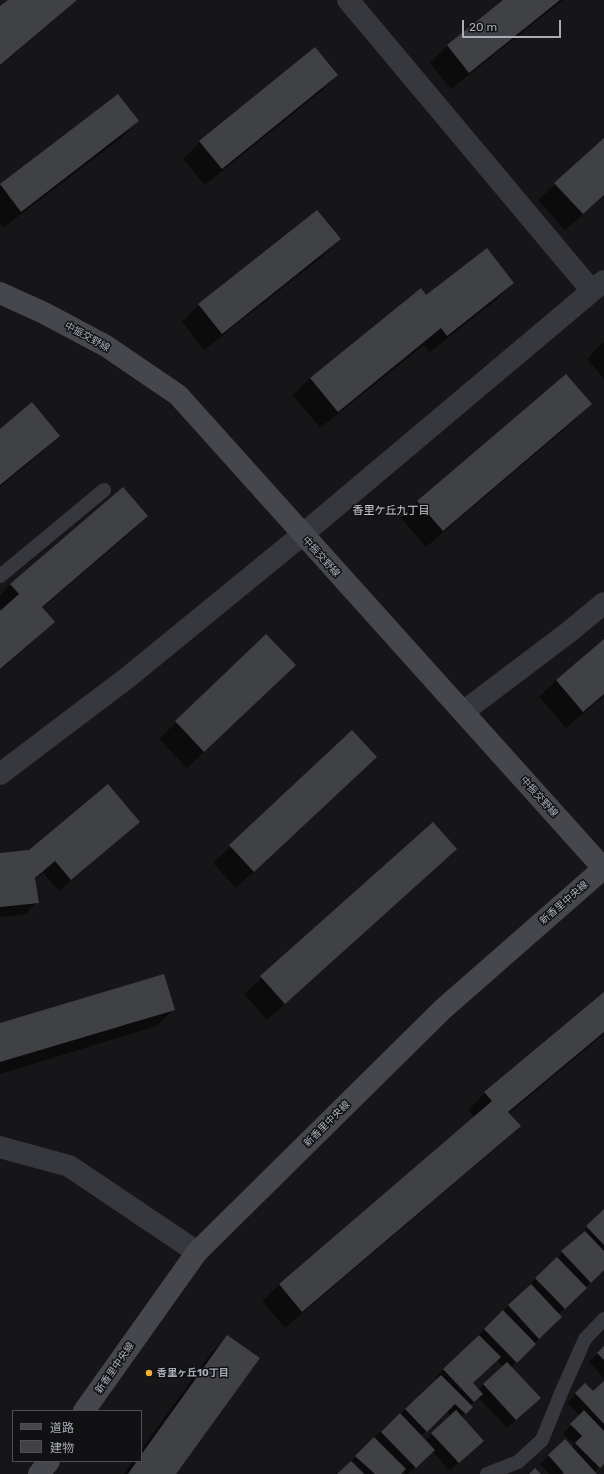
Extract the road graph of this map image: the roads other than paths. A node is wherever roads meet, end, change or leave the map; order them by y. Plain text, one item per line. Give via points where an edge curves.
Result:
1 (348, 0) edge
2 (598, 286) edge
3 (0, 293) edge
4 (104, 490) dead end
5 (302, 535) junction
6 (0, 576) edge
7 (604, 603) edge
8 (463, 712) junction
9 (0, 774) edge
10 (604, 869) edge
11 (0, 1147) edge
12 (197, 1252) junction
13 (604, 1319) edge
14 (85, 1410) edge
15 (48, 1462) edge
16 (40, 1474) edge
17 (487, 1474) edge

1 - 2 street
2 - 5 street
3 - 5 street, 中振交野線 via 106,346 178,395
4 - 6 lane
5 - 8 street, 中振交野線
5 - 9 street via 127,678
7 - 8 street
8 - 10 street, 中振交野線
10 - 12 street, 新香里中央線 via 443,1009
11 - 12 street via 69,1166
12 - 14 street, 新香里中央線
13 - 17 lane via 585,1339 542,1440 518,1462
15 - 16 street

